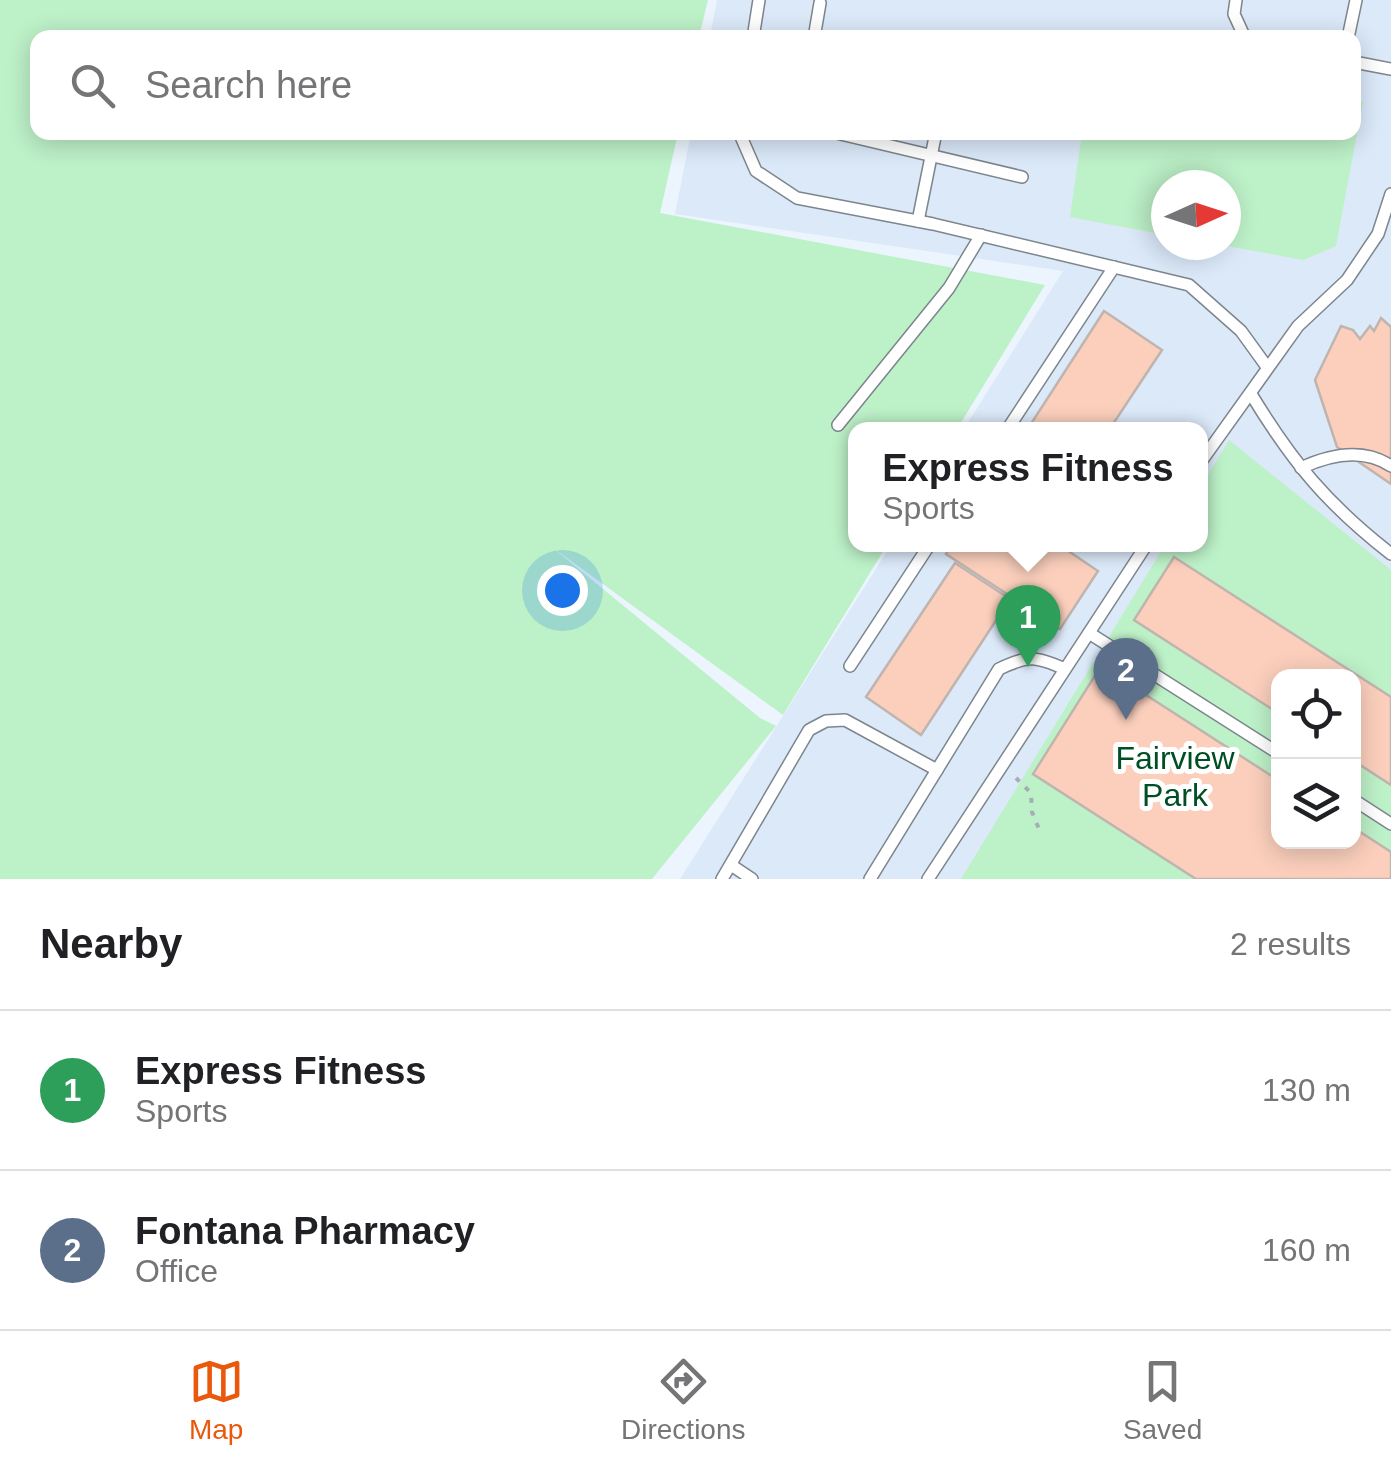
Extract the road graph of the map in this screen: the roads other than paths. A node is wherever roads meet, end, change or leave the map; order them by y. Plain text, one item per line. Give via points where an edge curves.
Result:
1 (760, 0) edge
2 (1236, 0) edge
3 (1356, 0) edge
4 (820, 3) dead end
5 (754, 30) edge
6 (815, 30) edge
7 (1242, 30) edge
8 (1350, 30) edge
9 (1361, 63) edge
10 (1391, 69) edge
11 (742, 140) edge
12 (868, 140) edge
13 (935, 140) edge
14 (932, 154) junction
15 (1022, 177) dead end
16 (1391, 194) edge
17 (918, 221) junction
18 (980, 236) junction
19 (1114, 268) junction
20 (1268, 367) junction
21 (1251, 394) junction
22 (1012, 422) edge
23 (838, 425) dead end
24 (1208, 453) edge
25 (1391, 466) edge
26 (1301, 468) junction
27 (925, 552) edge
28 (1142, 552) edge
29 (1391, 554) edge
30 (1089, 633) junction
31 (850, 666) dead end
32 (1066, 669) junction
33 (1271, 749) edge
34 (938, 770) junction
35 (1361, 805) edge
36 (1391, 824) edge
37 (731, 865) junction
38 (722, 879) edge
39 (752, 879) edge
40 (870, 879) edge
41 (928, 879) edge

1 - 5 lane
2 - 7 lane
3 - 8 lane
4 - 6 lane
9 - 10 lane
11 - 17 lane via 756,171 797,198
12 - 14 lane
13 - 14 lane
14 - 15 lane
14 - 17 lane
16 - 20 lane via 1378,234 1347,280 1298,326
17 - 18 lane
18 - 19 lane
18 - 23 lane via 949,288
19 - 20 lane via 1189,286 1241,331
19 - 22 lane
20 - 21 lane
21 - 24 lane
21 - 26 lane
25 - 26 lane via 1351,454
26 - 29 lane via 1343,517
27 - 31 lane
28 - 30 lane
30 - 32 lane
30 - 33 lane
32 - 34 lane via 1023,658 999,669
32 - 41 lane
34 - 37 lane via 846,720 826,722 810,730
34 - 40 lane
35 - 36 lane
37 - 38 lane
37 - 39 lane

